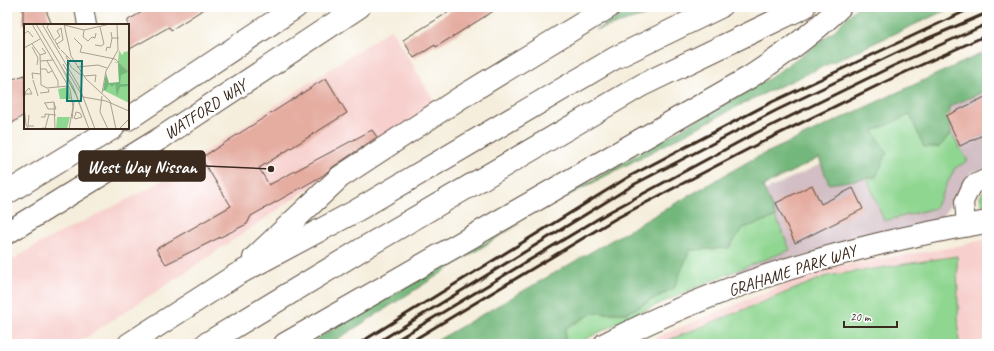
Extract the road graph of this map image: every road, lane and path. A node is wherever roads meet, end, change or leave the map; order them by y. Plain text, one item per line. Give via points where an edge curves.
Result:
1 (84, 7) edge
2 (296, 7) edge
3 (359, 7) edge
4 (609, 7) edge
5 (720, 7) edge
6 (804, 7) edge
7 (840, 7) edge
8 (87, 24) edge
9 (129, 115) edge
10 (111, 129) edge
11 (987, 178) edge
12 (7, 193) edge
13 (987, 222) edge
14 (966, 225) junction
15 (7, 233) edge
16 (236, 275) junction
17 (612, 342) edge
18 (129, 344) edge
19 (206, 344) edge
20 (285, 344) edge

1 - 8 street
2 - 9 main road, WATFORD WAY
3 - 15 main road, WATFORD WAY via 161,138
4 - 16 main road via 460,98 340,177
5 - 16 main road via 615,58 354,212
6 - 19 main road via 642,85
7 - 20 main road via 826,22 750,77
10 - 12 main road
11 - 14 street via 972,185 964,202
13 - 14 main road, GRAHAME PARK WAY
14 - 17 main road, GRAHAME PARK WAY via 811,261 701,299
16 - 18 main road

